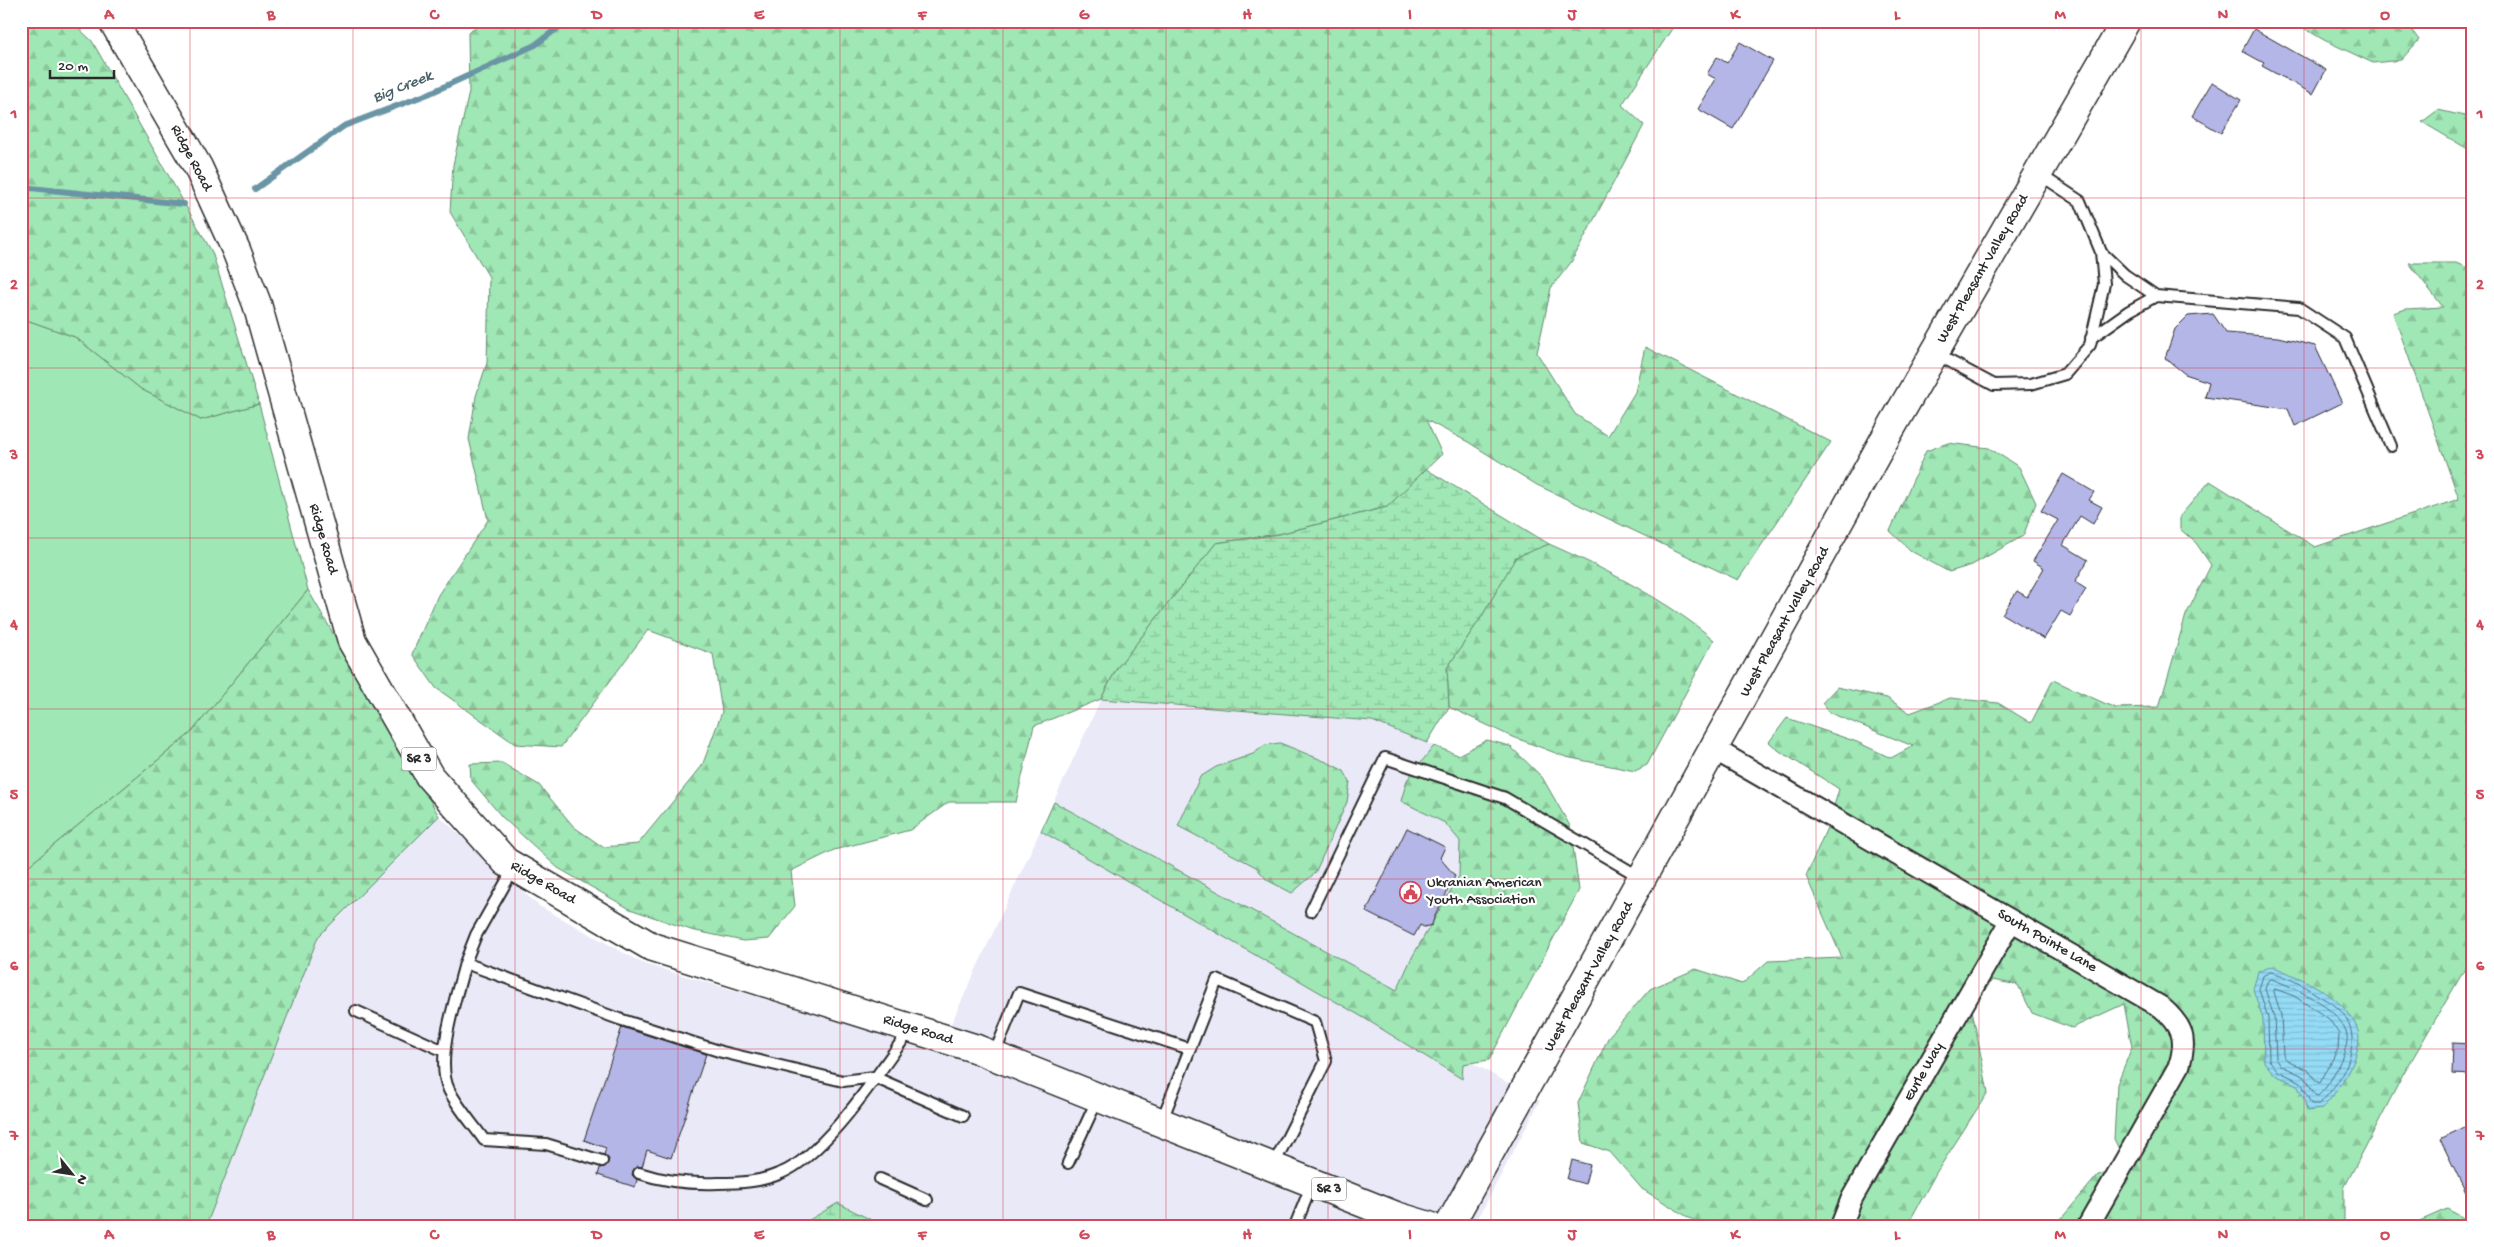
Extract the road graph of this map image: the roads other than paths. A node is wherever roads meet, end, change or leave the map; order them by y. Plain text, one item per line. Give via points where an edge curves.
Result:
1 (113, 21) edge
2 (2126, 21) edge
3 (2038, 173) junction
4 (2101, 252) junction
5 (2156, 296) junction
6 (2091, 338) junction
7 (1934, 354) junction
8 (2391, 446) dead end
9 (1714, 749) junction
10 (515, 867) junction
11 (1643, 878) junction
12 (1311, 910) dead end
13 (2012, 921) junction
14 (465, 963) junction
15 (356, 1011) dead end
16 (912, 1028) junction
17 (1190, 1049) junction
18 (444, 1051) junction
19 (994, 1056) junction
20 (874, 1077) junction
21 (1098, 1097) junction
22 (963, 1116) dead end
23 (1161, 1122) junction
24 (602, 1161) dead end
25 (1068, 1163) dead end
26 (1273, 1167) junction
27 (639, 1173) dead end
28 (880, 1179) dead end
29 (1312, 1183) junction
30 (927, 1200) dead end
31 (1295, 1226) edge
32 (1429, 1226) edge
33 (1449, 1226) edge
34 (1841, 1226) edge
35 (2088, 1226) edge

1 - 10 main road, Ridge Road / SR 3 via 198,167 236,250 256,304 352,641 430,777 506,862
2 - 3 main road, West Pleasant Valley Road
3 - 4 lane via 2080,201
3 - 7 main road, West Pleasant Valley Road
4 - 5 lane via 2125,275
4 - 6 lane via 2104,284
5 - 6 lane
5 - 8 lane via 2299,308 2345,338
6 - 7 lane via 2090,345 2065,374 2031,384 1994,385
7 - 9 main road, West Pleasant Valley Road
9 - 11 main road, West Pleasant Valley Road
9 - 13 street, South Pointe Lane
10 - 14 lane via 473,941
10 - 16 main road, Ridge Road / SR 3 via 652,947
11 - 12 lane via 1505,798 1385,758
11 - 33 main road, West Pleasant Valley Road
13 - 34 street, Eurle Way via 1852,1198
13 - 35 street, South Pointe Lane via 2161,1007 2174,1018 2182,1034 2184,1050 2179,1066
14 - 18 lane
14 - 20 lane via 722,1052 843,1081
15 - 18 lane
16 - 19 main road, Ridge Road / SR 3
16 - 20 lane
17 - 19 lane via 1020,993
17 - 23 lane
17 - 26 lane via 1218,980 1315,1022 1326,1061
18 - 24 lane via 448,1089 484,1140 546,1144
19 - 21 main road, Ridge Road / SR 3
20 - 22 lane
20 - 27 lane via 820,1145 783,1173 750,1182 689,1184 663,1181
21 - 23 main road, Ridge Road / SR 3
21 - 25 lane
23 - 26 main road, Ridge Road / SR 3
26 - 29 main road, Ridge Road / SR 3
28 - 30 lane
29 - 31 lane
29 - 32 main road, Ridge Road / SR 3

